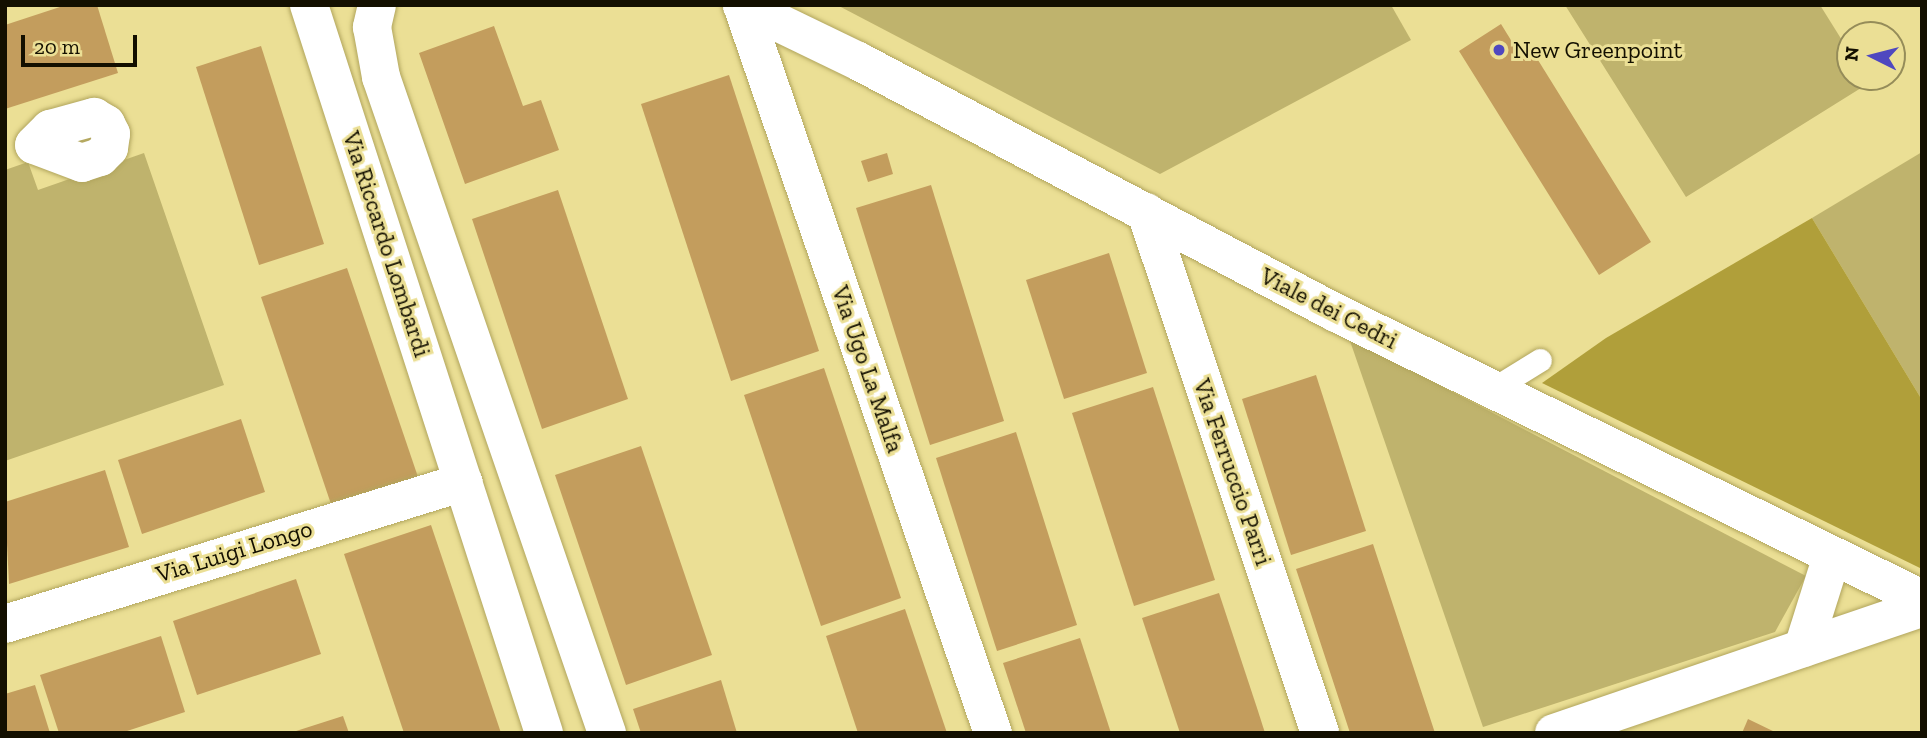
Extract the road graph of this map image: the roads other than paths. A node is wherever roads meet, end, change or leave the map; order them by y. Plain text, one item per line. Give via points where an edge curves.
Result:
1 (309, 5) edge
2 (377, 5) edge
3 (742, 5) edge
4 (1146, 212) junction
5 (1540, 360) dead end
6 (1493, 389) junction
7 (515, 466) junction
8 (463, 482) junction
9 (1832, 556) junction
10 (1922, 599) edge
11 (1922, 608) edge
12 (5, 624) edge
13 (1803, 648) junction
14 (544, 733) edge
15 (607, 733) edge
16 (993, 733) edge
17 (1320, 733) edge
18 (1554, 733) edge

1 - 8 street, Via Riccardo Lombardi
2 - 7 street, Via Riccardo Lombardi via 372,27 382,77
3 - 4 street, Viale dei Cedri
3 - 16 street, Via Ugo La Malfa
4 - 6 street, Viale dei Cedri
4 - 17 street, Via Ferruccio Parri
5 - 6 lane
6 - 9 street, Viale dei Cedri
7 - 8 street
7 - 15 street, Via Riccardo Lombardi
8 - 12 street, Via Luigi Longo
8 - 14 street, Via Riccardo Lombardi
9 - 10 street, Viale dei Cedri
9 - 13 street
11 - 13 street
13 - 18 street

